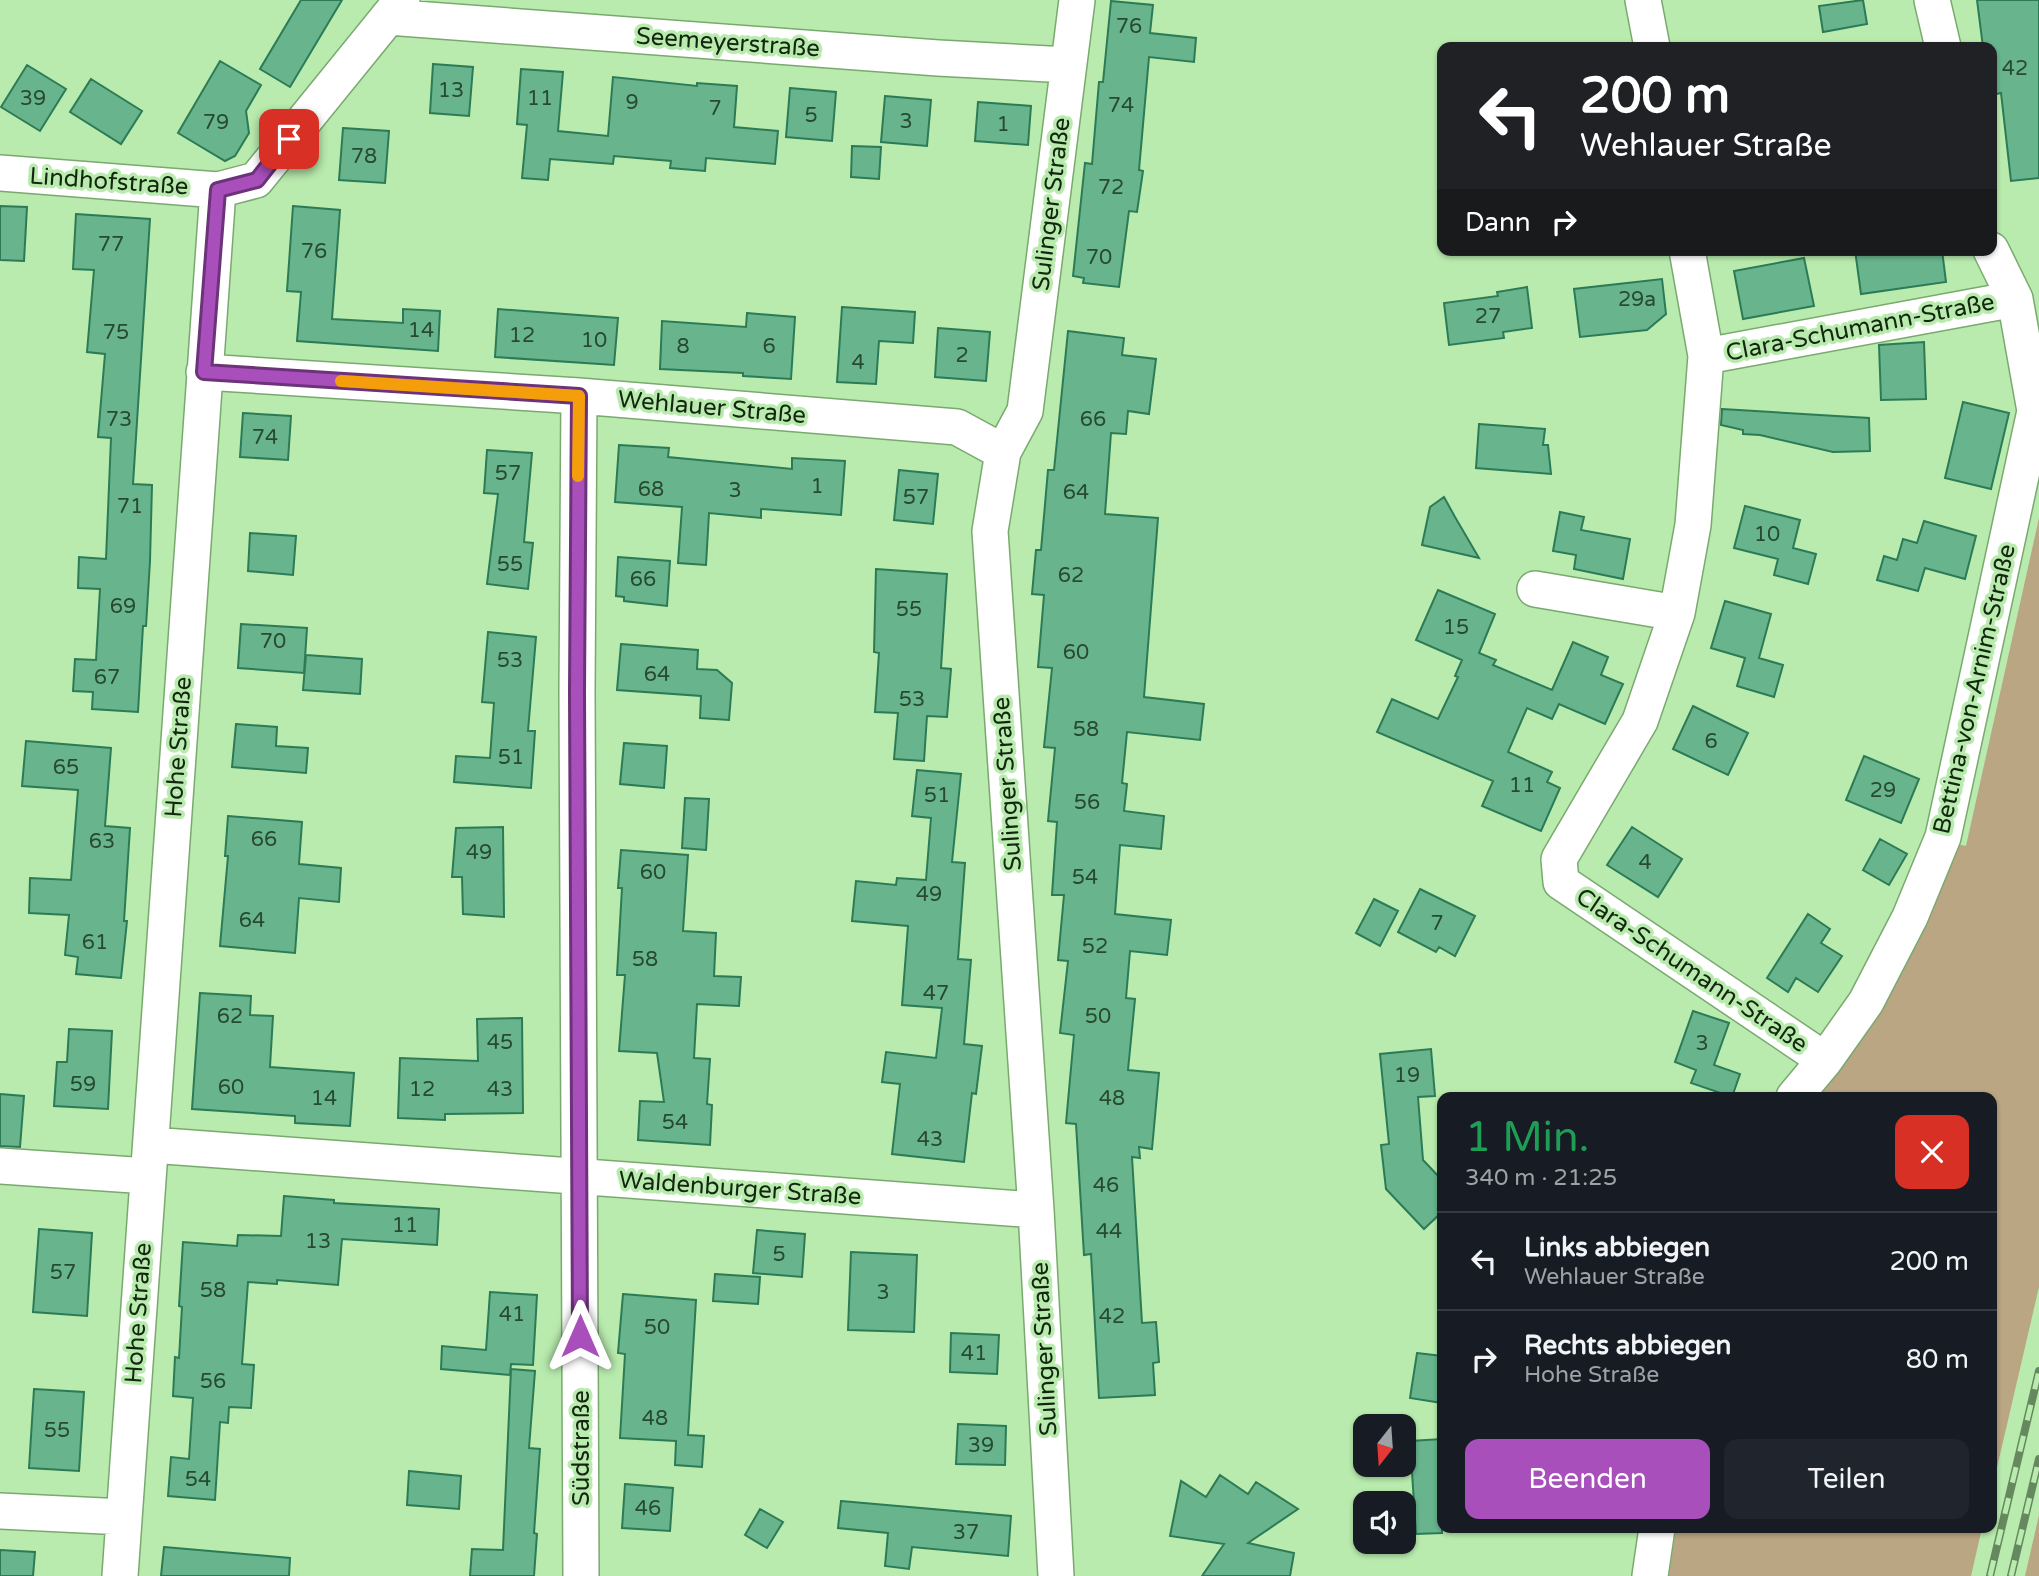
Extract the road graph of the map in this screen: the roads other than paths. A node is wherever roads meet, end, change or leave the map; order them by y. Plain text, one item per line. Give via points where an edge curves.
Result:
1 (1077, 0) edge
2 (1643, 0) edge
3 (1931, 0) edge
4 (395, 9) edge
5 (1650, 42) edge
6 (1942, 42) edge
7 (1068, 65) junction
8 (0, 173) edge
9 (218, 190) junction
10 (1688, 256) edge
11 (1994, 256) edge
12 (2015, 299) junction
13 (1706, 356) junction
14 (204, 372) junction
15 (579, 396) junction
16 (1003, 452) junction
17 (1535, 589) dead end
18 (1677, 613) junction
19 (1825, 1060) junction
20 (1798, 1092) edge
21 (150, 1161) junction
22 (0, 1166) edge
23 (580, 1175) junction
24 (1036, 1210) junction
25 (0, 1511) edge
26 (124, 1517) junction
27 (1656, 1533) edge
28 (120, 1576) edge
29 (581, 1576) edge
30 (1056, 1576) edge
31 (1650, 1576) edge

1 - 7 street, Sulinger Straße
2 - 5 street
3 - 6 street
4 - 7 street, Seemeyerstraße via 938,58
4 - 9 street via 257,180
7 - 16 street, Sulinger Straße via 1025,411
8 - 9 street, Lindhofstraße
9 - 14 street, Hohe Straße
10 - 13 street, Clara-Schumann-Straße
11 - 12 street, Bettina-von-Arnim-Straße
12 - 13 street, Clara-Schumann-Straße
12 - 19 street, Bettina-von-Arnim-Straße via 2035,411 1942,837 1910,917 1866,1002
13 - 18 street, Clara-Schumann-Straße via 1693,525
14 - 15 street, Wehlauer Straße
14 - 21 street, Hohe Straße
15 - 16 street, Wehlauer Straße via 957,427
15 - 23 street, Südstraße
16 - 24 street, Sulinger Straße via 990,531
17 - 18 street
18 - 19 street, Clara-Schumann-Straße via 1640,720 1559,859 1561,882
19 - 20 street, Bettina-von-Arnim-Straße
21 - 22 street, Waldenburger Straße
21 - 23 street, Waldenburger Straße
21 - 26 street, Hohe Straße
23 - 24 street, Waldenburger Straße
23 - 29 street, Südstraße
24 - 30 street, Sulinger Straße
25 - 26 street
26 - 28 street, Hohe Straße
27 - 31 street

